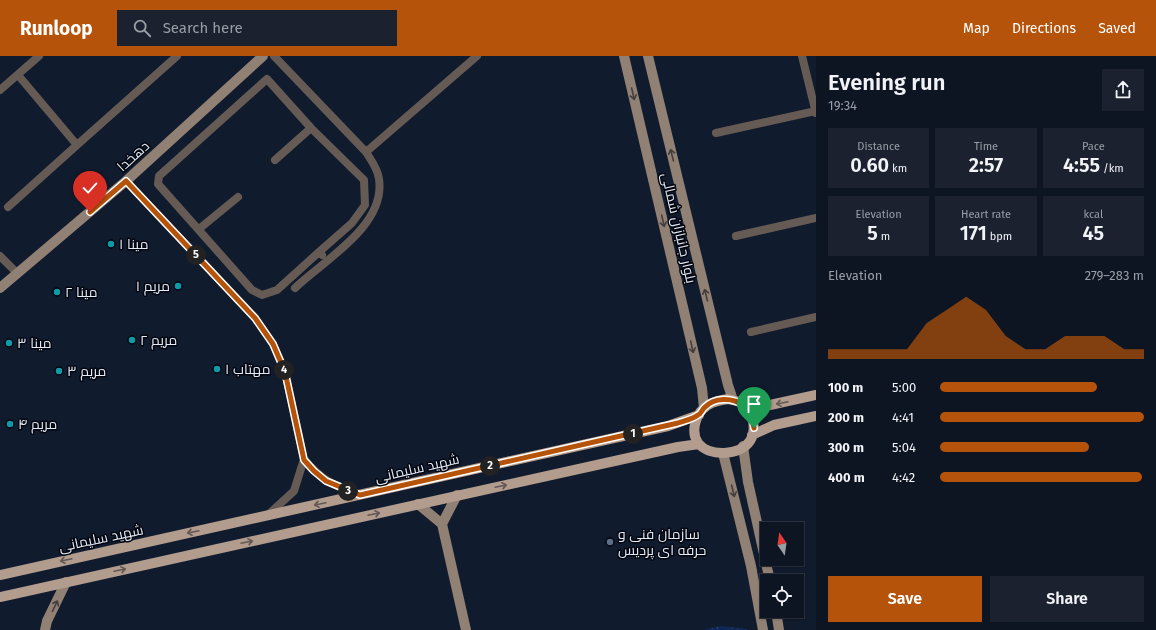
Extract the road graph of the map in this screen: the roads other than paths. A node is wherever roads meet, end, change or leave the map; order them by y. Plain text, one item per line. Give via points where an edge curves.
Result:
1 (39, 56) edge
2 (177, 56) edge
3 (263, 56) edge
4 (274, 56) edge
5 (477, 56) edge
6 (624, 56) edge
7 (648, 56) edge
8 (802, 56) edge
9 (18, 75) junction
10 (0, 90) edge
11 (816, 112) edge
12 (311, 128) junction
13 (716, 133) dead end
14 (76, 145) junction
15 (366, 152) junction
16 (275, 160) dead end
17 (126, 181) junction
18 (238, 197) dead end
19 (8, 207) dead end
20 (816, 218) edge
21 (199, 229) junction
22 (736, 236) dead end
23 (319, 252) junction
24 (0, 256) edge
25 (326, 260) junction
26 (17, 273) junction
27 (0, 288) edge
28 (295, 288) dead end
29 (816, 317) edge
30 (751, 332) dead end
31 (816, 395) edge
32 (734, 400) junction
33 (747, 408) junction
34 (701, 411) junction
35 (816, 416) edge
36 (752, 434) junction
37 (699, 444) junction
38 (743, 446) junction
39 (723, 453) junction
40 (304, 460) junction
41 (360, 495) junction
42 (457, 495) junction
43 (418, 504) junction
44 (267, 516) junction
45 (442, 524) junction
46 (768, 574) edge
47 (0, 575) edge
48 (66, 582) junction
49 (0, 597) edge
50 (777, 618) edge
51 (45, 630) edge
52 (466, 630) edge
53 (763, 630) edge
54 (779, 630) edge

1 - 9 street
2 - 14 street
3 - 17 main road, دهخدا
4 - 15 street
5 - 15 street
6 -> 34 main road, بلوار جانبازان شمالی via 702,388
32 -> 7 main road, بلوار جانبازان شمالی via 728,385
8 - 11 street
9 - 10 street
9 - 14 street
11 - 13 street
12 - 16 street
12 - 21 street via 267,79 159,176 158,184
12 - 23 street via 364,180 365,205 352,223
14 - 19 street
15 - 25 street via 380,179 378,203 366,225
17 - 26 main road, دهخدا
17 - 40 street via 255,318 273,344 285,372
18 - 21 street
20 - 22 street
21 - 23 street via 252,290 262,295 277,290
23 - 25 street
24 - 26 street
25 - 28 street
26 - 27 main road, دهخدا
29 - 30 street
31 -> 33 main road
32 - 33 main road
32 - 34 main road via 721,400
33 - 36 main road via 753,425
34 - 37 main road via 695,420 694,431
34 - 41 main road, شهید سلیمانی via 668,426
35 - 36 main road via 774,425
36 - 38 main road via 749,442
37 - 39 main road via 714,452
42 -> 37 main road via 670,448
38 - 39 main road
38 - 46 main road via 748,482
39 -> 53 main road via 751,566
40 - 41 street via 326,481
40 - 44 street via 294,491
41 -> 44 main road, شهید سلیمانی
42 - 43 main road
42 - 45 main road
43 - 45 main road
48 -> 43 main road
44 -> 47 main road, شهید سلیمانی
45 - 52 main road
48 - 49 main road
51 -> 48 main road
50 - 54 main road

